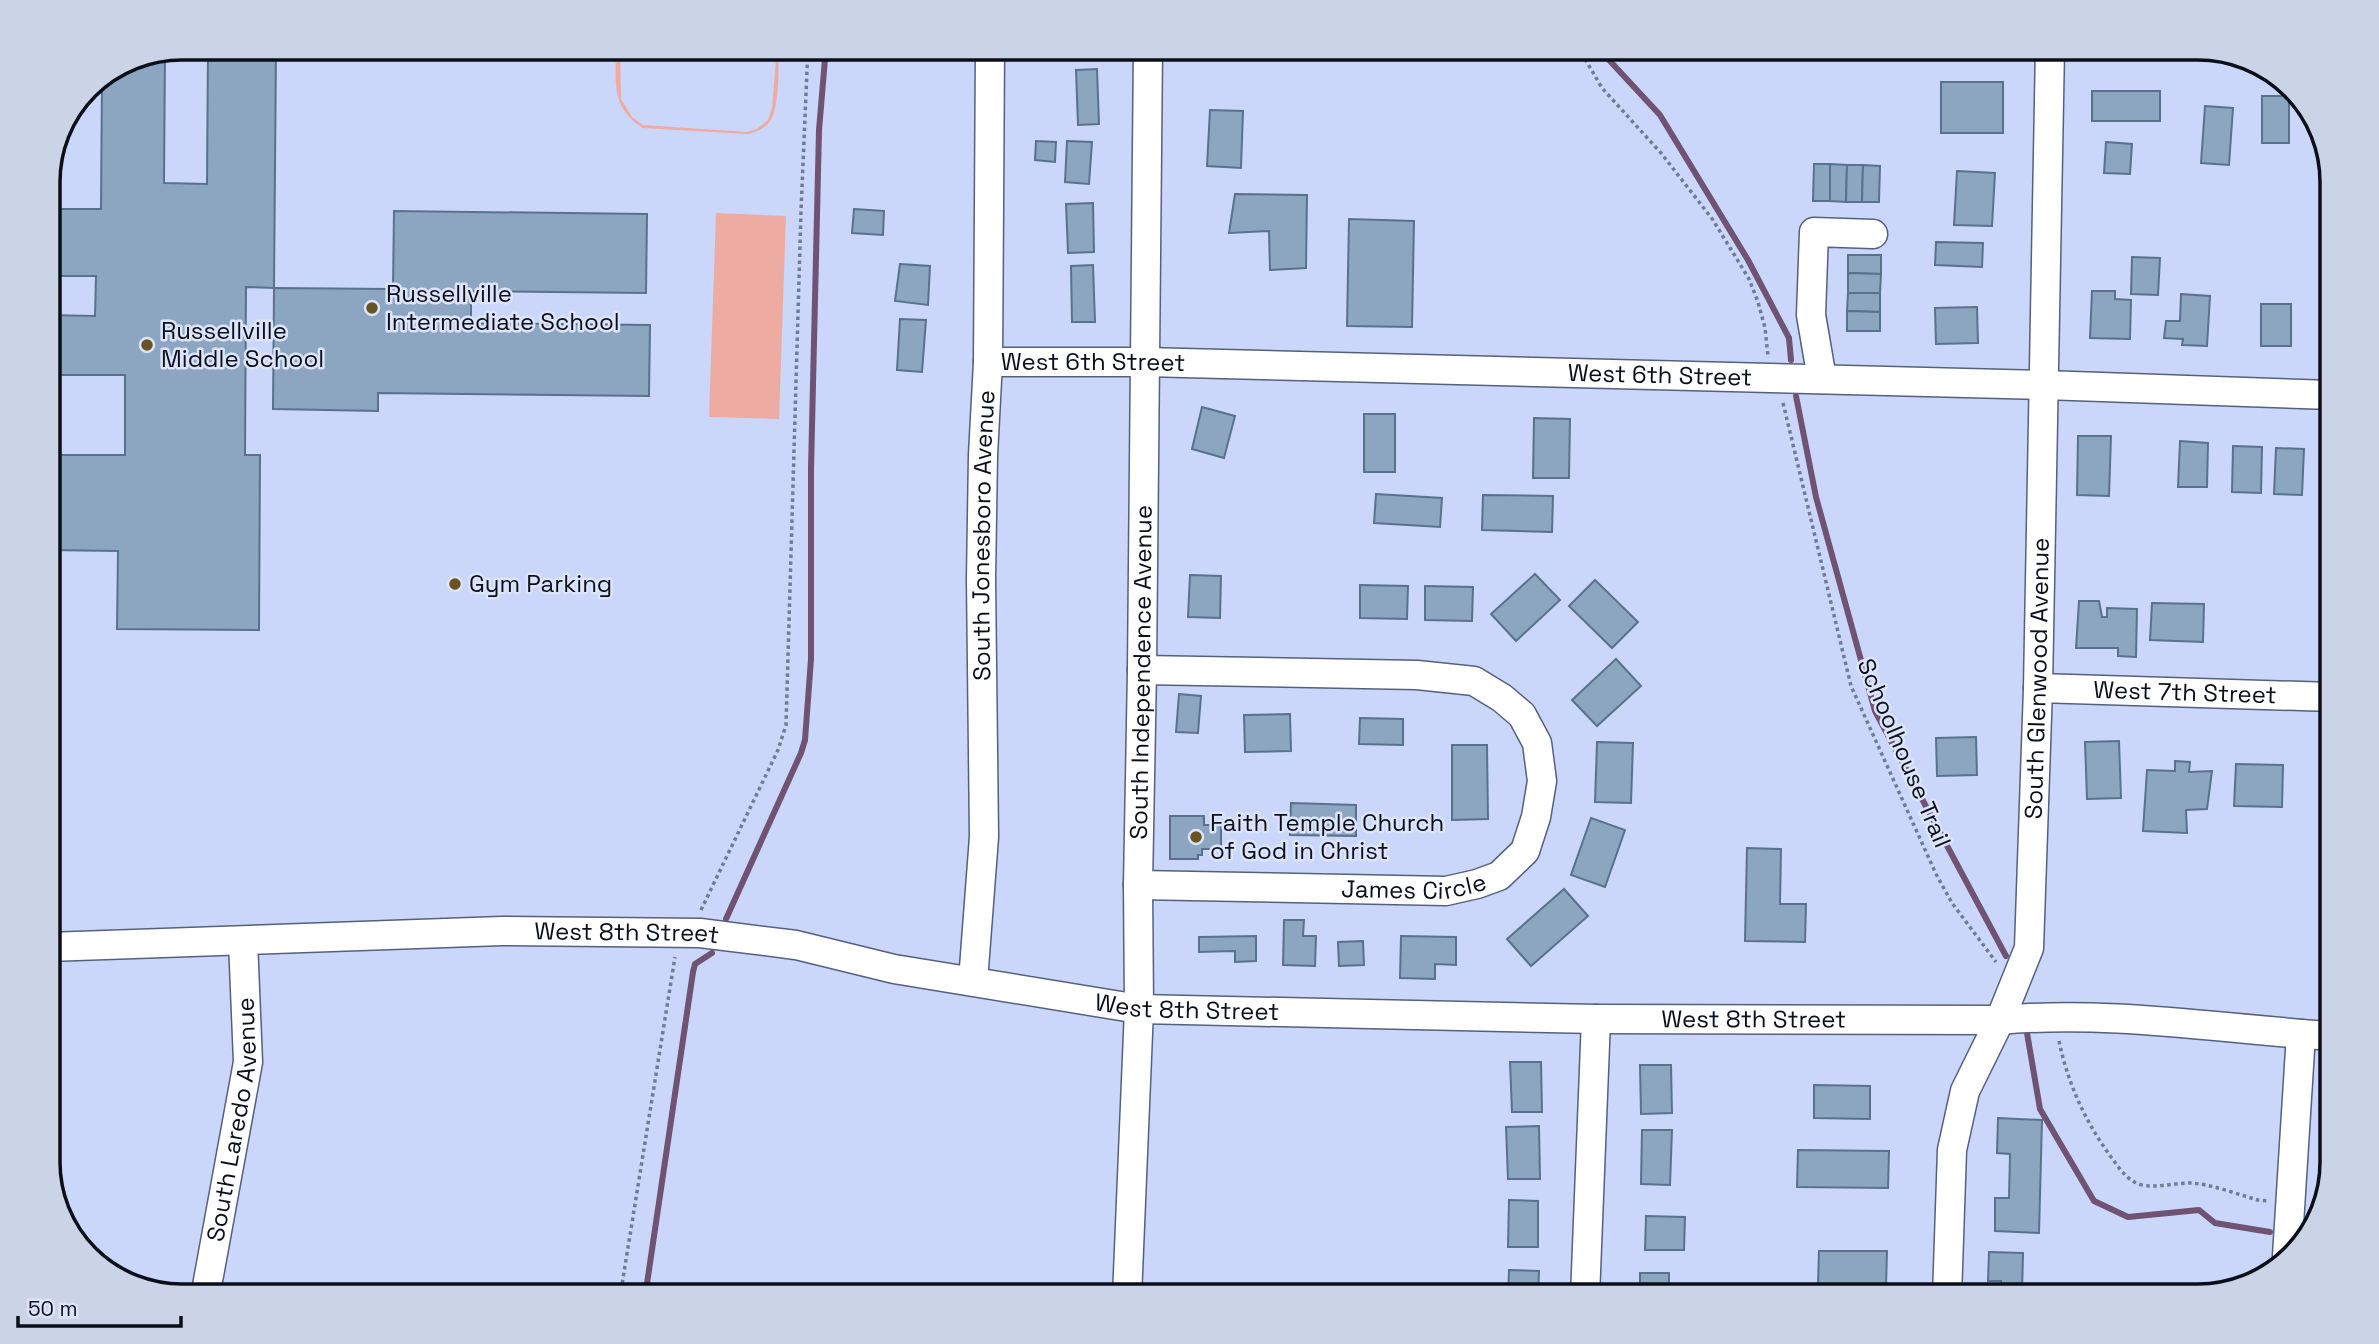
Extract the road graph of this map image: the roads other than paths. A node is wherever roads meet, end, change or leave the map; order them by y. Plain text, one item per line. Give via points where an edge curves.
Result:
1 (990, 60) edge
2 (1148, 60) edge
3 (2050, 60) edge
4 (1873, 234) dead end
5 (988, 362) junction
6 (1145, 362) junction
7 (1822, 379) junction
8 (2045, 385) junction
9 (2319, 395) edge
10 (1142, 670) junction
11 (2038, 688) junction
12 (2320, 697) edge
13 (1138, 885) junction
14 (243, 942) junction
15 (60, 947) edge
16 (973, 981) junction
17 (1139, 1009) junction
18 (1596, 1019) junction
19 (2000, 1020) junction
20 (2301, 1034) junction
21 (2320, 1035) edge
22 (2288, 1245) edge
23 (207, 1284) edge
24 (1128, 1284) edge
25 (1586, 1284) edge
26 (1947, 1284) edge

1 - 5 street, South Jonesboro Avenue
2 - 6 street, South Independence Avenue
3 - 8 street, South Glenwood Avenue
4 - 7 street via 1814,232 1811,316
5 - 6 street, West 6th Street
5 - 16 street, South Jonesboro Avenue via 982,529 984,837
6 - 7 street, West 6th Street
6 - 10 street, South Independence Avenue
7 - 8 street, West 6th Street
8 - 9 street, West 6th Street
8 - 11 street, South Glenwood Avenue
10 - 13 street, South Independence Avenue
10 - 13 street, James Circle via 1417,675 1474,681 1522,715 1537,743 1542,781 1525,851 1499,876 1477,884 1446,891
11 - 12 street, West 7th Street
11 - 19 street, South Glenwood Avenue via 2029,948
13 - 17 street, South Independence Avenue
14 - 15 street, West 8th Street
14 - 16 street, West 8th Street via 502,930 688,933 796,945 894,969
14 - 23 street, South Laredo Avenue via 248,1062
16 - 17 street, West 8th Street
17 - 18 street, West 8th Street
17 - 24 street, South Independence Avenue
18 - 19 street, West 8th Street
18 - 25 street
19 - 20 street, West 8th Street via 2056,1017 2213,1024
19 - 26 street, South Glenwood Avenue via 1965,1091 1952,1150
20 - 21 street, West 8th Street
20 - 22 street

